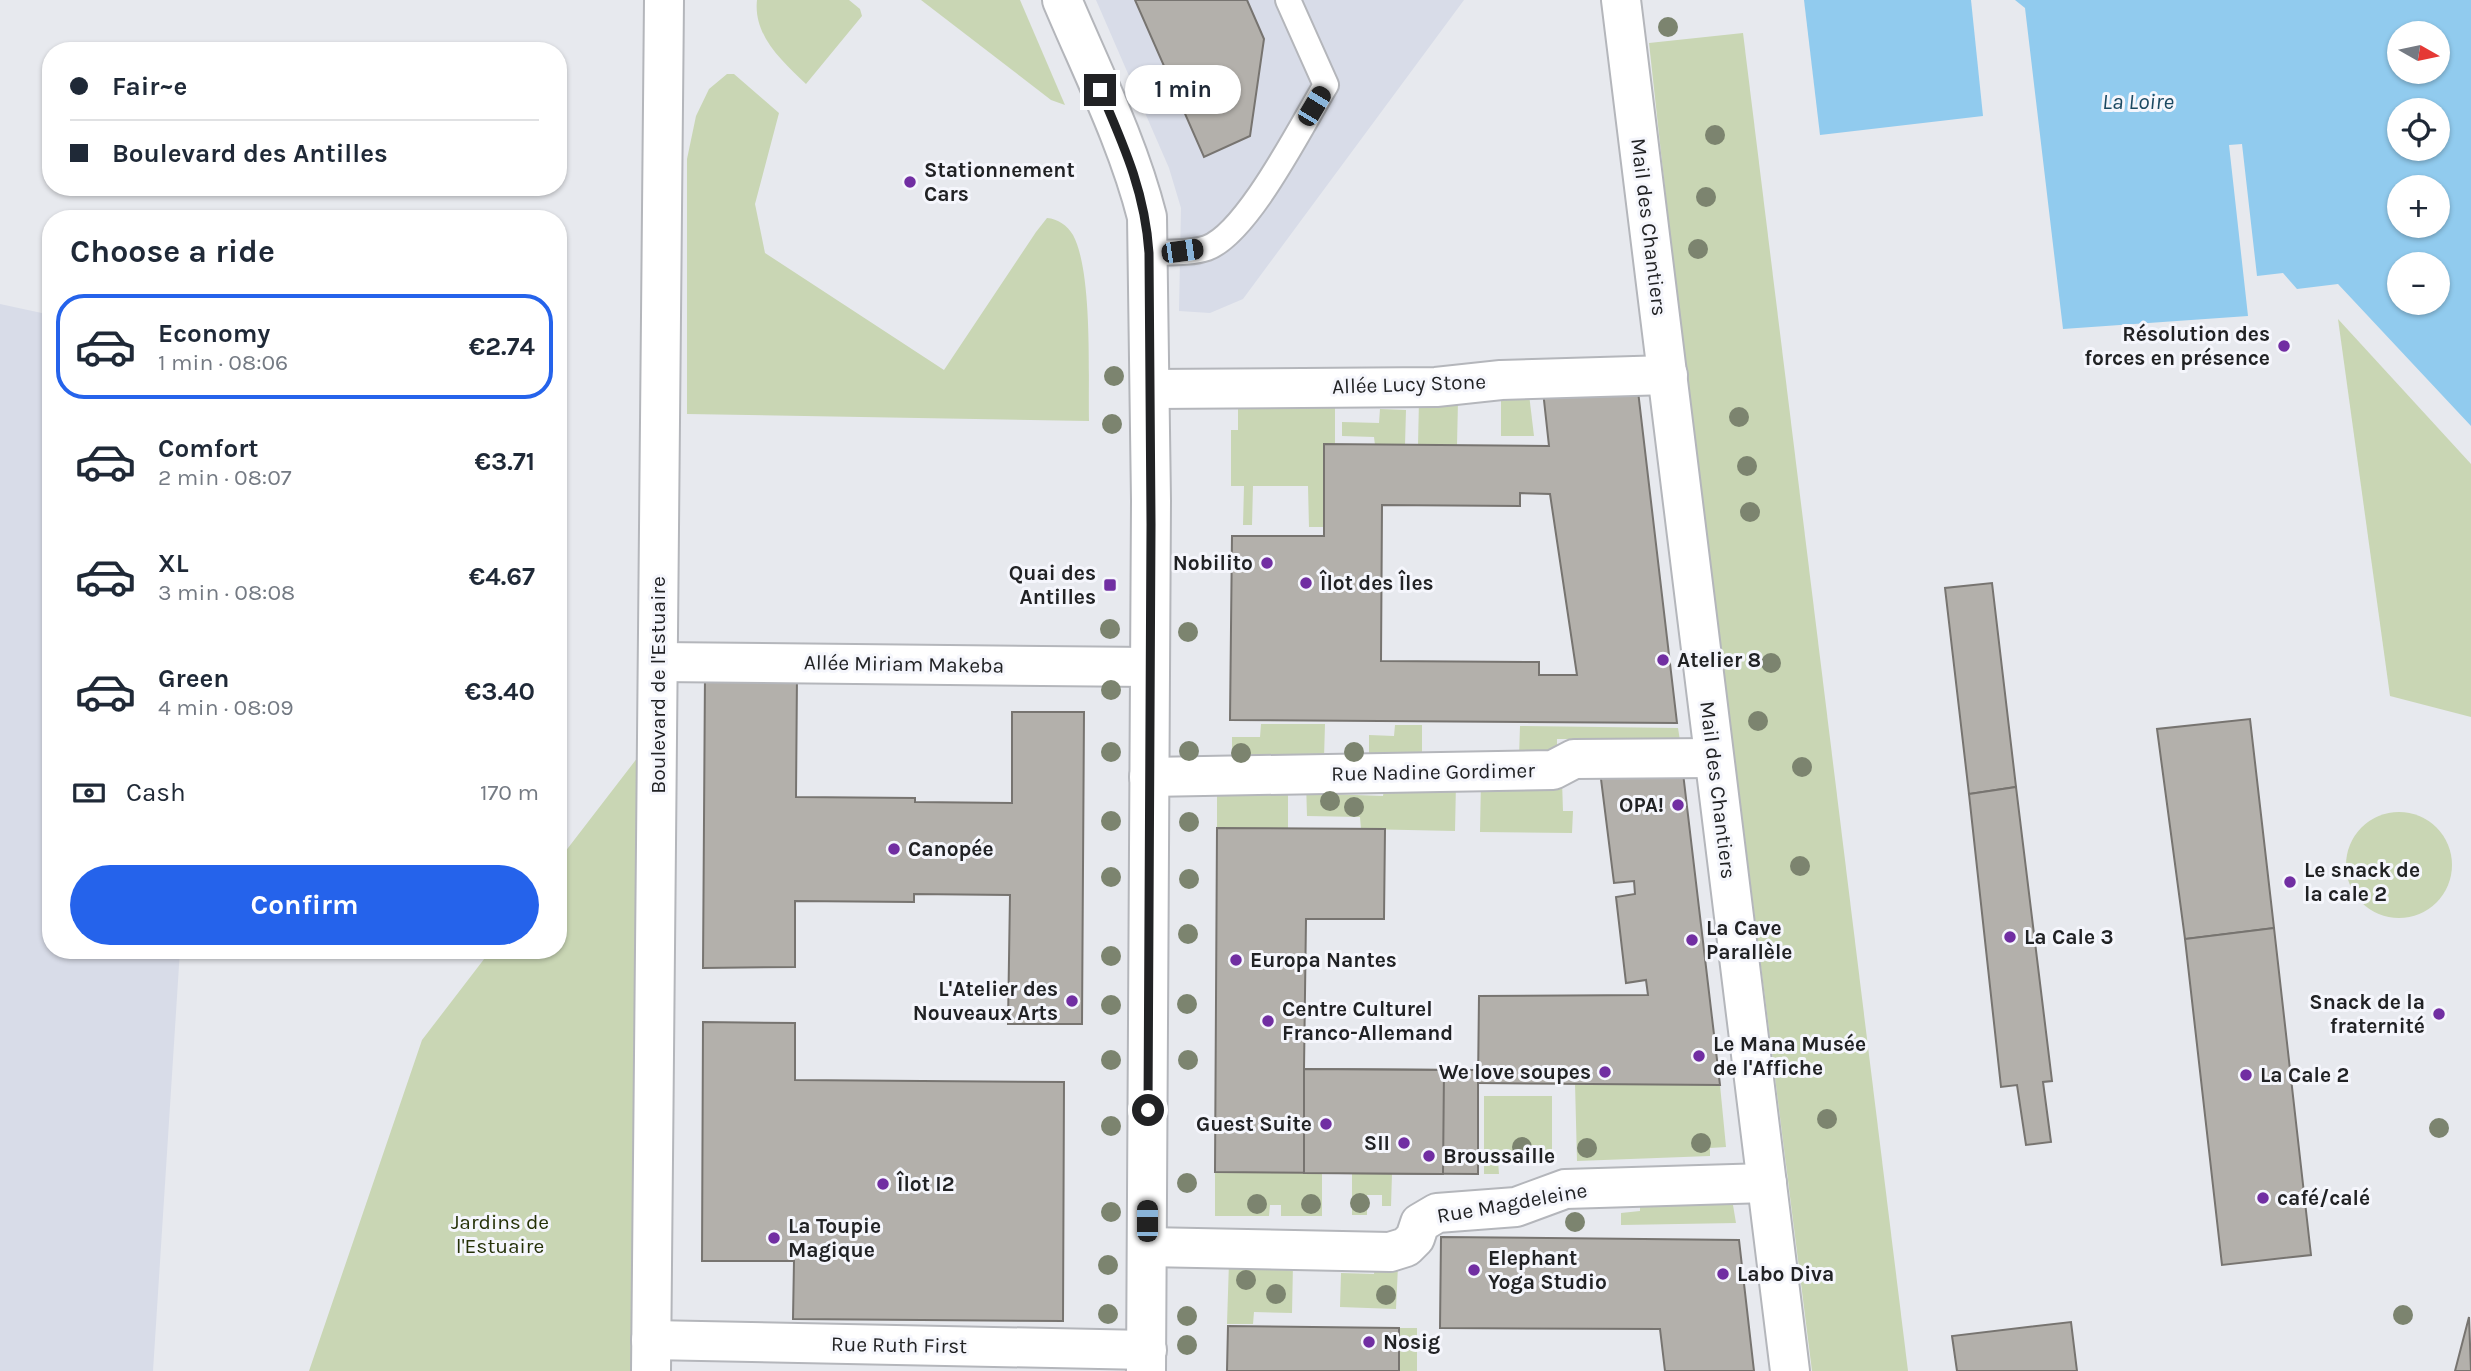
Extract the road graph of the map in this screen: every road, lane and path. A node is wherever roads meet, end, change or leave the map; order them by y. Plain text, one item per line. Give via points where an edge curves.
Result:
1 (664, 0) edge
2 (1062, 0) edge
3 (1288, 0) edge
4 (1621, 0) edge
5 (1149, 253) junction
6 (1668, 375) junction
7 (1151, 389) junction
8 (658, 662) junction
9 (1149, 667) junction
10 (1713, 758) junction
11 (1149, 777) junction
12 (1767, 1183) junction
13 (1147, 1247) junction
14 (651, 1355) edge
15 (1147, 1360) edge
16 (1790, 1371) edge

1 - 8 street, Boulevard de l'Estuaire
2 - 5 street via 1139,185
3 - 5 lane via 1326,85 1252,207 1226,235 1207,248
4 - 6 street, Mail des Chantiers
5 - 7 street
6 - 7 street, Allée Lucy Stone via 1501,380 1436,387
6 - 10 street, Mail des Chantiers
7 - 9 street
8 - 9 street, Allée Miriam Makeba
8 - 14 street, Boulevard de l'Estuaire
9 - 11 street
10 - 11 street, Rue Nadine Gordimer via 1574,759 1553,770
10 - 12 street, Mail des Chantiers
11 - 13 street
12 - 13 street, Rue Magdeleine via 1565,1189 1516,1207 1437,1213 1420,1223 1406,1247 1390,1252
12 - 16 street, Mail des Chantiers
13 - 15 street
14 - 15 street, Rue Ruth First

